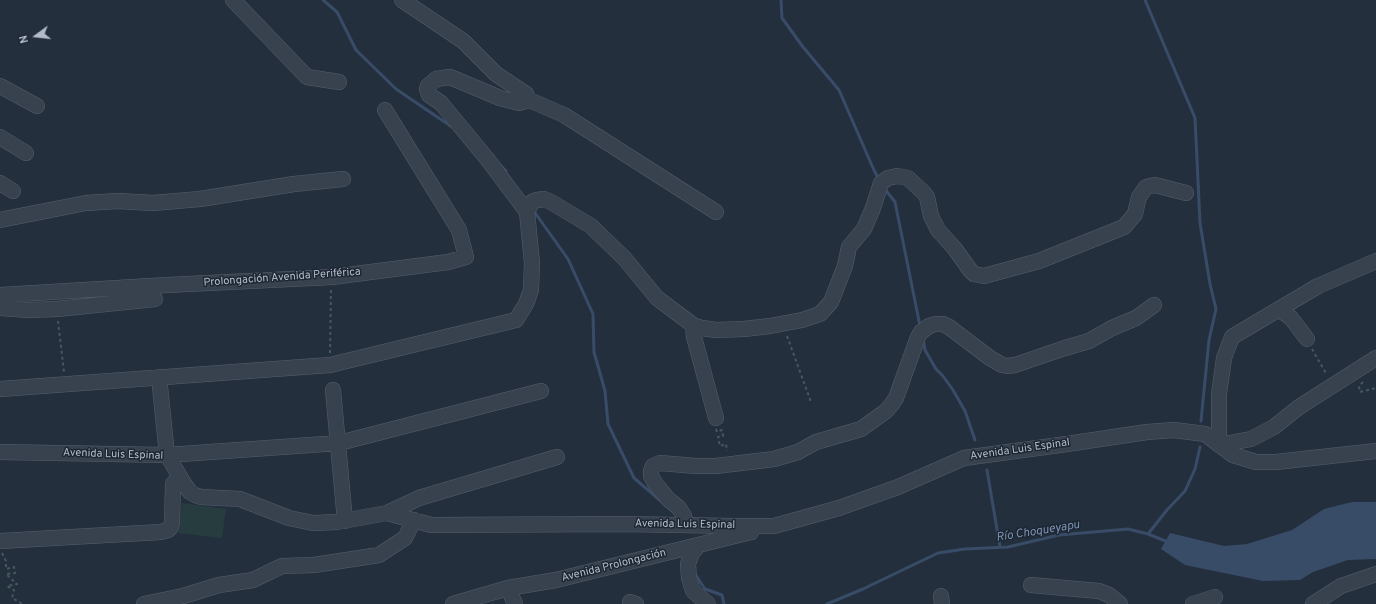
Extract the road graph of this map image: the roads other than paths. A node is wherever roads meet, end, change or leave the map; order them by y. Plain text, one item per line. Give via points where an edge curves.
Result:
1 (233, 0) edge
2 (402, 0) edge
3 (339, 82) dead end
4 (0, 86) edge
5 (527, 99) junction
6 (37, 106) dead end
7 (385, 110) dead end
8 (0, 137) edge
9 (26, 153) dead end
10 (343, 179) dead end
11 (0, 183) edge
12 (13, 190) dead end
13 (1186, 193) dead end
14 (527, 212) junction
15 (716, 212) dead end
16 (0, 220) edge
17 (1376, 261) edge
18 (0, 295) edge
19 (155, 299) dead end
20 (1154, 305) dead end
21 (0, 308) edge
22 (1279, 309) junction
23 (694, 324) junction
24 (1307, 339) road end
25 (1376, 358) edge
26 (159, 377) junction
27 (0, 389) edge
28 (333, 390) dead end
29 (542, 391) dead end
30 (716, 418) road end
31 (339, 443) junction
32 (1219, 445) junction
33 (1376, 451) edge
34 (0, 452) edge
35 (167, 455) junction
36 (557, 457) dead end
37 (179, 476) junction
38 (387, 513) junction
39 (345, 520) junction
40 (414, 520) junction
41 (686, 524) junction
42 (774, 526) junction
43 (0, 541) edge
44 (699, 545) junction
45 (1376, 574) edge
46 (1031, 585) dead end
47 (508, 588) junction
48 (1215, 597) dead end
49 (144, 604) edge
50 (453, 604) edge
51 (516, 604) edge
52 (523, 604) edge
53 (708, 604) edge
54 (1120, 604) edge
55 (1193, 604) edge
56 (1313, 604) edge

1 - 3 street via 307,77
2 - 5 street via 463,42 496,74 526,94
4 - 6 street
5 - 14 street via 519,103 500,98 450,77 436,79 427,89 429,95 440,103 488,160
5 - 15 street via 564,115
7 - 18 street, Prolongación Avenida Periférica via 459,230 466,257 448,262 332,277
8 - 9 street
10 - 16 street via 169,202 86,203
11 - 12 street
13 - 23 street via 1155,185 1146,187 1139,197 1135,214 1124,227 1039,261 984,276 974,274 938,230 924,193 908,178 888,178 881,183 864,229 848,247 845,266 831,302 820,314 783,324 744,329 716,330
14 - 23 street via 532,202 544,199 592,226 625,259 657,298
14 - 26 street via 531,290 516,320 330,365
17 - 22 street via 1318,286
19 - 21 street via 57,309
20 - 41 street via 1136,318 1112,328 1089,342 1008,366 990,358 943,324 928,326 918,337 899,392 892,404 861,429 816,442 798,452 774,459 716,466 660,463 653,466 651,476 654,483 679,508
22 - 24 street via 1291,318
22 - 32 street via 1232,337 1229,342 1219,394
23 - 30 street via 694,337
25 - 32 street via 1299,407 1274,427 1251,439
26 - 27 street
26 - 35 street
28 - 31 street
29 - 31 street
31 - 35 street
31 - 39 street
32 - 33 street, Avenida Luis Espinal via 1233,455 1256,462
32 - 42 street, Avenida Luis Espinal via 1205,434 1174,430 964,458 847,505
34 - 35 street, Avenida Luis Espinal
35 - 37 street, Avenida Luis Espinal
36 - 38 street via 419,498
37 - 39 street, Avenida Luis Espinal via 190,492 201,497 240,499 289,518 313,523
37 - 43 street via 173,484 172,522 168,530
38 - 39 street, Avenida Luis Espinal
38 - 40 street, Avenida Luis Espinal
40 - 41 street, Avenida Luis Espinal via 432,525
40 - 49 street via 405,538 379,555 314,565 282,566 253,580 219,585
41 - 42 street, Avenida Luis Espinal
42 - 44 street, Avenida Prolongación
44 - 47 street, Avenida Prolongación via 556,580
44 - 53 street via 692,553 688,564 689,578 693,591
45 - 56 street via 1341,586
46 - 54 street via 1099,591
47 - 50 street, Avenida Prolongación
47 - 51 street
48 - 55 street
51 - 52 street

